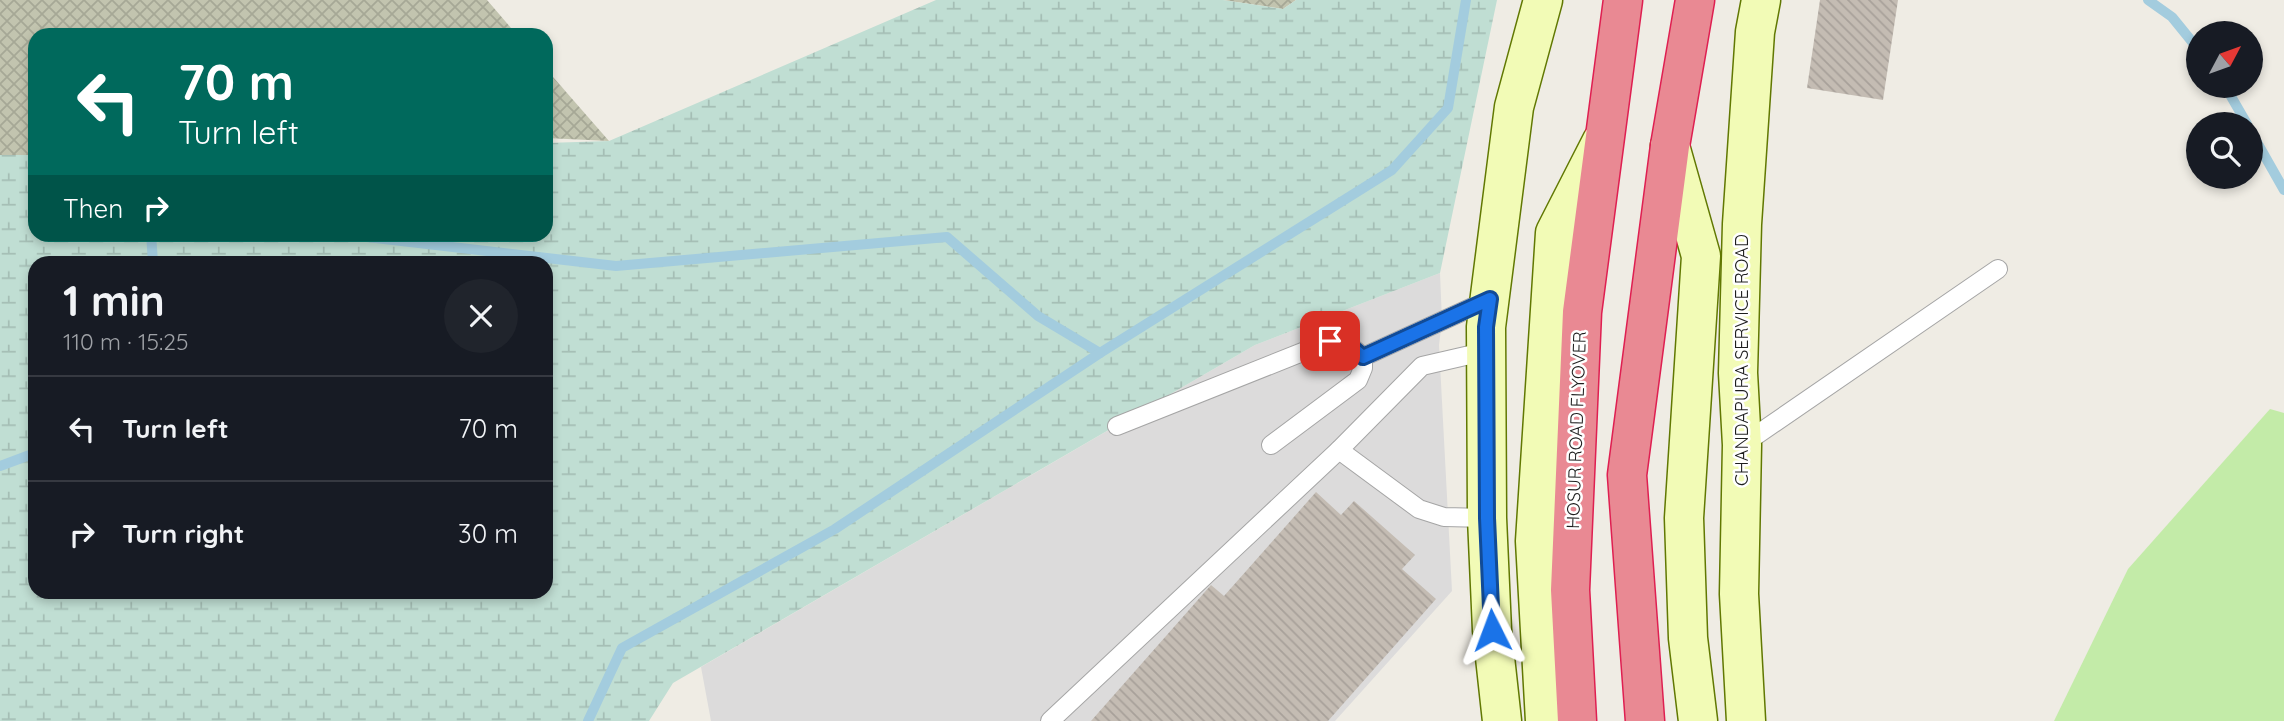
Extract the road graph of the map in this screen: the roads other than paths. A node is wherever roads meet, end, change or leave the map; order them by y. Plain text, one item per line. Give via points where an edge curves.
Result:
1 (1543, 0) edge
2 (1623, 0) edge
3 (1695, 0) edge
4 (1761, 0) edge
5 (1602, 141) junction
6 (1670, 146) junction
7 (1998, 269) dead end
8 (1490, 299) junction
9 (1487, 351) junction
10 (1363, 357) junction
11 (1117, 426) dead end
12 (1271, 445) dead end
13 (1742, 445) junction
14 (1339, 450) junction
15 (1487, 518) junction
16 (1051, 721) edge
17 (1502, 721) edge
18 (1545, 721) edge
19 (1577, 721) edge
20 (1645, 721) edge
21 (1698, 721) edge
22 (1745, 721) edge

1 - 8 street via 1514,107
2 - 5 highway, HOSUR ROAD FLYOVER
3 - 6 highway
4 - 13 street, CHANDAPURA SERVICE ROAD via 1742,224 1738,373
5 - 18 street via 1555,233 1535,541
5 - 19 highway, HOSUR ROAD FLYOVER via 1582,312 1570,590
6 - 20 highway via 1627,475
6 - 21 street via 1701,256 1684,518 1688,638
7 - 13 lane
8 - 9 street
8 - 10 lane
9 - 14 lane via 1422,366
9 - 15 street
10 - 11 lane via 1344,341 1330,341
10 - 12 lane via 1358,380
13 - 22 street, CHANDAPURA SERVICE ROAD via 1740,594
14 - 15 lane via 1419,509 1444,517
14 - 16 lane
15 - 17 street

